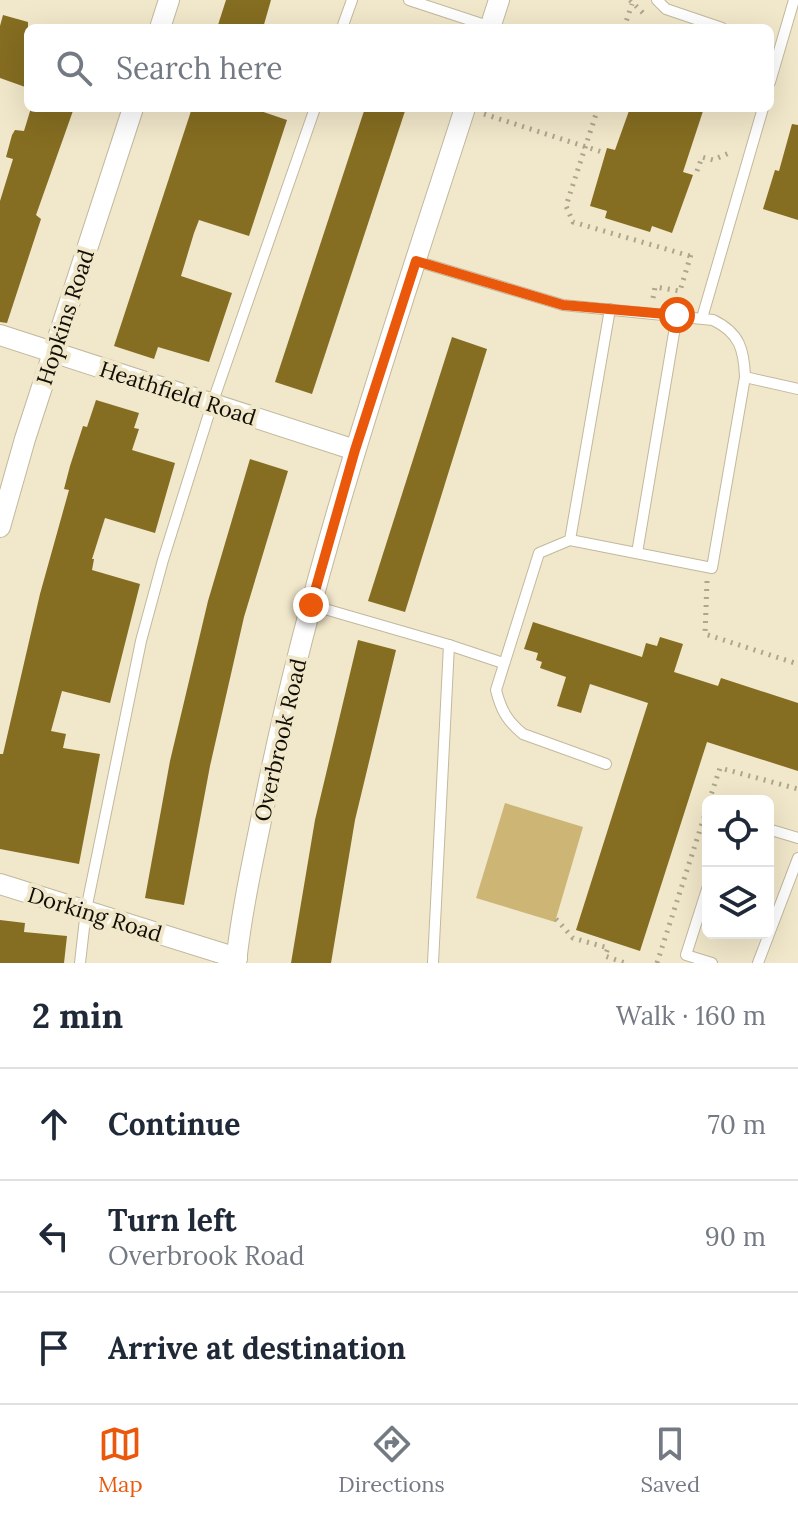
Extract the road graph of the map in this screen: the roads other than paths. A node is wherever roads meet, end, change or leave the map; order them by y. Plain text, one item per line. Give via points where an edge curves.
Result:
1 (169, 0) edge
2 (352, 0) edge
3 (409, 0) edge
4 (499, 0) edge
5 (657, 0) edge
6 (794, 0) edge
7 (161, 24) edge
8 (343, 24) edge
9 (478, 24) edge
10 (491, 24) edge
11 (710, 24) edge
12 (775, 44) edge
13 (132, 112) edge
14 (314, 112) edge
15 (464, 112) edge
16 (762, 112) edge
17 (416, 261) junction
18 (610, 309) junction
19 (677, 315) junction
20 (702, 318) junction
21 (0, 335) edge
22 (53, 352) junction
23 (745, 377) junction
24 (798, 389) edge
25 (212, 404) junction
26 (355, 450) junction
27 (0, 527) edge
28 (570, 540) junction
29 (637, 553) junction
30 (311, 605) junction
31 (449, 645) junction
32 (503, 663) junction
33 (606, 764) dead end
34 (774, 831) edge
35 (798, 838) edge
36 (798, 858) edge
37 (0, 884) edge
38 (702, 905) edge
39 (86, 910) junction
40 (236, 960) edge
41 (80, 963) edge
42 (433, 963) edge
43 (712, 963) edge
44 (758, 963) edge

1 - 7 street
2 - 8 lane
3 - 9 lane
4 - 10 street
5 - 11 lane via 666,9
6 - 12 lane
13 - 22 street, Hopkins Road
14 - 25 lane
15 - 17 street, Overbrook Road
16 - 20 lane
17 - 18 lane via 563,305
17 - 26 street, Overbrook Road
18 - 19 lane
18 - 28 lane
19 - 20 lane
19 - 29 lane
20 - 23 lane via 724,325 740,340
21 - 22 street, Heathfield Road
22 - 25 street, Heathfield Road
22 - 27 street, Hopkins Road
23 - 24 lane
23 - 29 lane via 712,568
25 - 26 street, Heathfield Road
25 - 39 lane via 141,641
26 - 30 street, Overbrook Road
28 - 29 lane
28 - 32 lane via 539,553
30 - 31 lane
30 - 40 street, Overbrook Road via 279,731
31 - 32 lane
31 - 42 lane
32 - 33 lane via 496,690 511,725
34 - 35 lane
36 - 44 lane
37 - 39 street, Dorking Road
38 - 43 lane via 686,955
39 - 40 street, Dorking Road
39 - 41 lane

